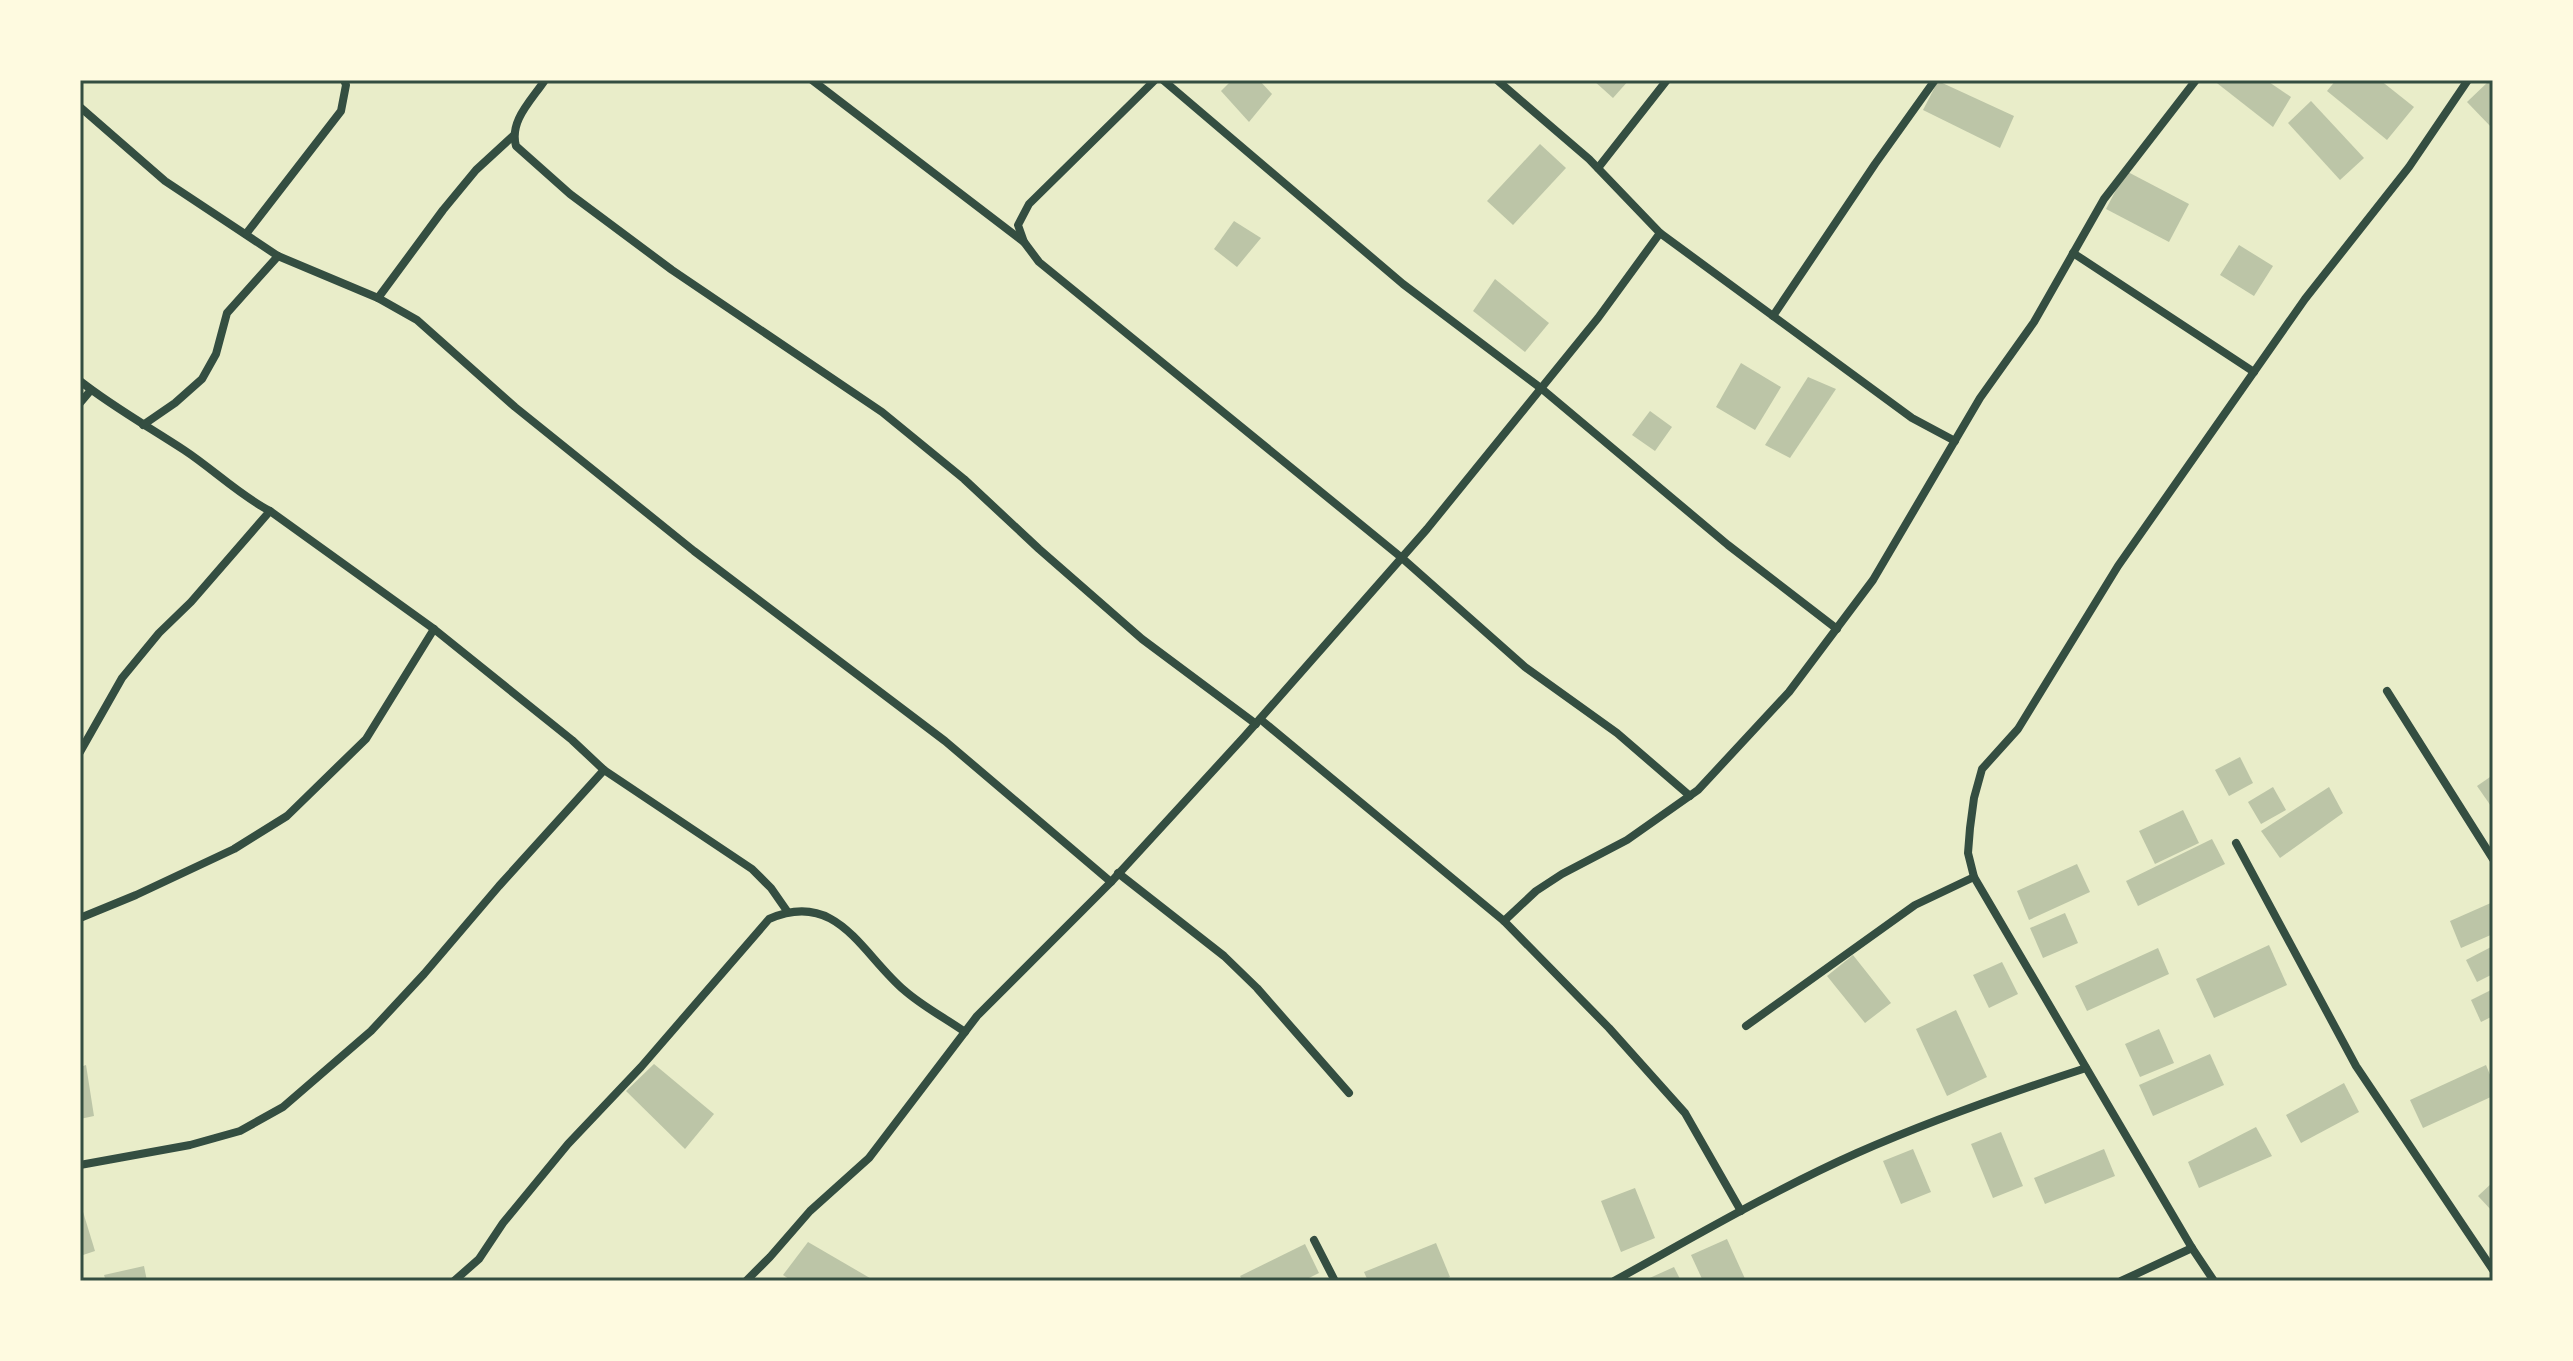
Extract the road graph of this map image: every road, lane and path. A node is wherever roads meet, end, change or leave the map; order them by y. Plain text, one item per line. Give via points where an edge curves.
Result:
1 (344, 80) edge
2 (545, 80) edge
3 (812, 80) edge
4 (1155, 80) edge
5 (1163, 80) edge
6 (1497, 80) edge
7 (1667, 80) edge
8 (1935, 80) edge
9 (2196, 80) edge
10 (2468, 80) edge
11 (80, 107) edge
12 (513, 136) junction
13 (1598, 168) junction
14 (1660, 233) junction
15 (246, 234) junction
16 (1024, 242) junction
17 (2073, 253) junction
18 (278, 256) junction
19 (378, 298) junction
20 (1773, 316) junction
21 (2254, 372) junction
22 (80, 381) edge
23 (1542, 389) junction
24 (91, 390) junction
25 (80, 403) edge
26 (143, 425) junction
27 (1955, 441) junction
28 (270, 511) junction
29 (1402, 558) junction
30 (434, 629) junction
31 (1837, 629) junction
32 (2387, 691) dead end
33 (1258, 721) junction
34 (80, 752) edge
35 (604, 770) junction
36 (1690, 796) junction
37 (2236, 843) dead end
38 (2493, 859) edge
39 (1118, 873) junction
40 (1974, 877) junction
41 (1111, 882) junction
42 (787, 911) junction
43 (80, 918) edge
44 (1504, 921) junction
45 (1746, 1026) dead end
46 (965, 1032) junction
47 (2086, 1068) junction
48 (1349, 1093) dead end
49 (80, 1165) edge
50 (1741, 1211) junction
51 (1314, 1240) dead end
52 (2192, 1248) junction
53 (2493, 1270) edge
54 (454, 1281) edge
55 (746, 1281) edge
56 (1335, 1281) edge
57 (1614, 1281) edge
58 (2121, 1281) edge
59 (2214, 1281) edge

1 - 15 street via 341,111
2 - 12 street
3 - 16 street
4 - 16 street via 1029,204 1018,225
5 - 23 street via 1403,284
6 - 13 street
7 - 13 street
8 - 20 street
9 - 17 street via 2104,199
10 - 21 street
11 - 15 street via 165,181
12 - 19 street via 468,180
12 - 33 street via 516,146 570,194 659,261 882,412 1142,639
13 - 14 street
14 - 20 street
14 - 23 street
15 - 18 street
16 - 29 street via 1039,262
17 - 21 street
17 - 27 street
18 - 19 street
18 - 26 street via 227,313 216,354 202,379
19 - 41 street via 417,320 527,416 694,551 945,741
20 - 27 street via 1912,418
21 - 40 street via 2118,566 2018,729 1982,769 1968,853
22 - 24 street
23 - 29 street
23 - 31 street
24 - 25 street
24 - 26 street
26 - 28 street
27 - 31 street via 1873,580
28 - 30 street
28 - 34 street via 122,678
29 - 33 street
29 - 36 street via 1525,667 1617,733
30 - 35 street
30 - 43 street via 366,739 287,816 234,849
31 - 36 street via 1789,692
32 - 38 street
33 - 39 street
33 - 44 street
35 - 42 street via 752,869
35 - 49 street via 371,1031 283,1107 240,1131
36 - 44 street via 1627,840 1536,891
37 - 53 street via 2356,1066
39 - 41 street
39 - 48 street via 1224,956
40 - 45 street via 1915,905
40 - 47 street
41 - 46 street
42 - 46 street via 831,918 903,990
42 - 54 street via 769,919 568,1144 479,1259
44 - 50 street via 1685,1113
46 - 55 street via 869,1158 810,1211
47 - 50 street via 1857,1153
47 - 52 street
50 - 57 street
51 - 56 street
52 - 58 street
52 - 59 street

